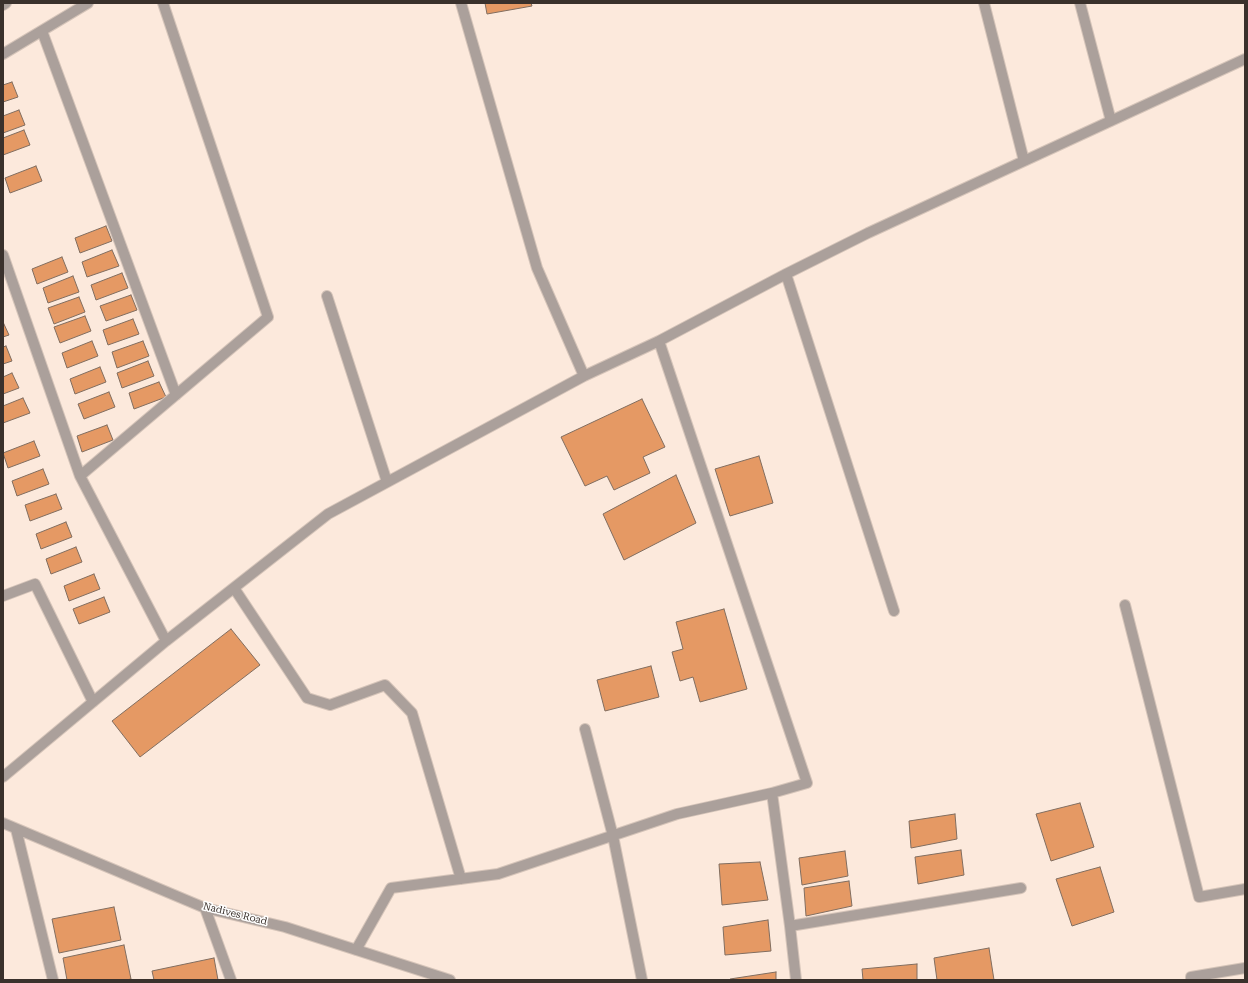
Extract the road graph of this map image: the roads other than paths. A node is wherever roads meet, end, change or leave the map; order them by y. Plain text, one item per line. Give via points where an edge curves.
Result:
1 (6, 3) edge
2 (88, 3) edge
3 (163, 3) edge
4 (461, 3) edge
5 (984, 3) edge
6 (1080, 3) edge
7 (3, 5) edge
8 (42, 31) junction
9 (3, 54) edge
10 (1245, 58) edge
11 (1111, 121) junction
12 (1024, 161) junction
13 (3, 255) edge
14 (786, 274) junction
15 (327, 296) dead end
16 (659, 341) junction
17 (584, 376) junction
18 (176, 394) junction
19 (80, 476) junction
20 (387, 482) junction
21 (234, 588) junction
22 (3, 596) edge
23 (1125, 605) dead end
24 (894, 610) dead end
25 (166, 641) junction
26 (93, 702) junction
27 (585, 729) dead end
28 (3, 778) edge
29 (772, 794) junction
30 (3, 823) edge
31 (16, 829) junction
32 (613, 836) junction
33 (461, 879) junction
34 (1021, 888) dead end
35 (1245, 889) edge
36 (205, 908) junction
37 (790, 926) junction
38 (356, 950) junction
39 (1245, 968) edge
40 (53, 980) edge
41 (231, 980) edge
42 (450, 980) edge
43 (642, 980) edge
44 (796, 980) edge
45 (1191, 980) edge

1 - 7 street
2 - 8 street
3 - 18 street via 268,317
4 - 17 street via 537,268
5 - 12 street
6 - 11 street
8 - 9 street
8 - 18 street
10 - 11 street
11 - 12 street
12 - 14 street
13 - 19 street
14 - 16 street
14 - 24 street
15 - 20 street
16 - 17 street
16 - 29 street via 807,782
17 - 20 street
18 - 19 street
19 - 25 street
20 - 21 street via 328,514
21 - 25 street
21 - 33 street via 307,698 330,705 385,685 412,713
22 - 26 street via 35,584
23 - 35 street via 1199,897
25 - 26 street
26 - 28 street
27 - 32 street
29 - 32 street via 677,814
29 - 37 street
30 - 31 street, Nadives Road
31 - 36 street, Nadives Road
31 - 40 street
32 - 33 street via 498,874
32 - 43 street
33 - 38 street via 391,888
34 - 37 street
36 - 38 street, Nadives Road via 285,927
36 - 41 street
37 - 44 street
38 - 42 street, Nadives Road
39 - 45 street via 1191,977

